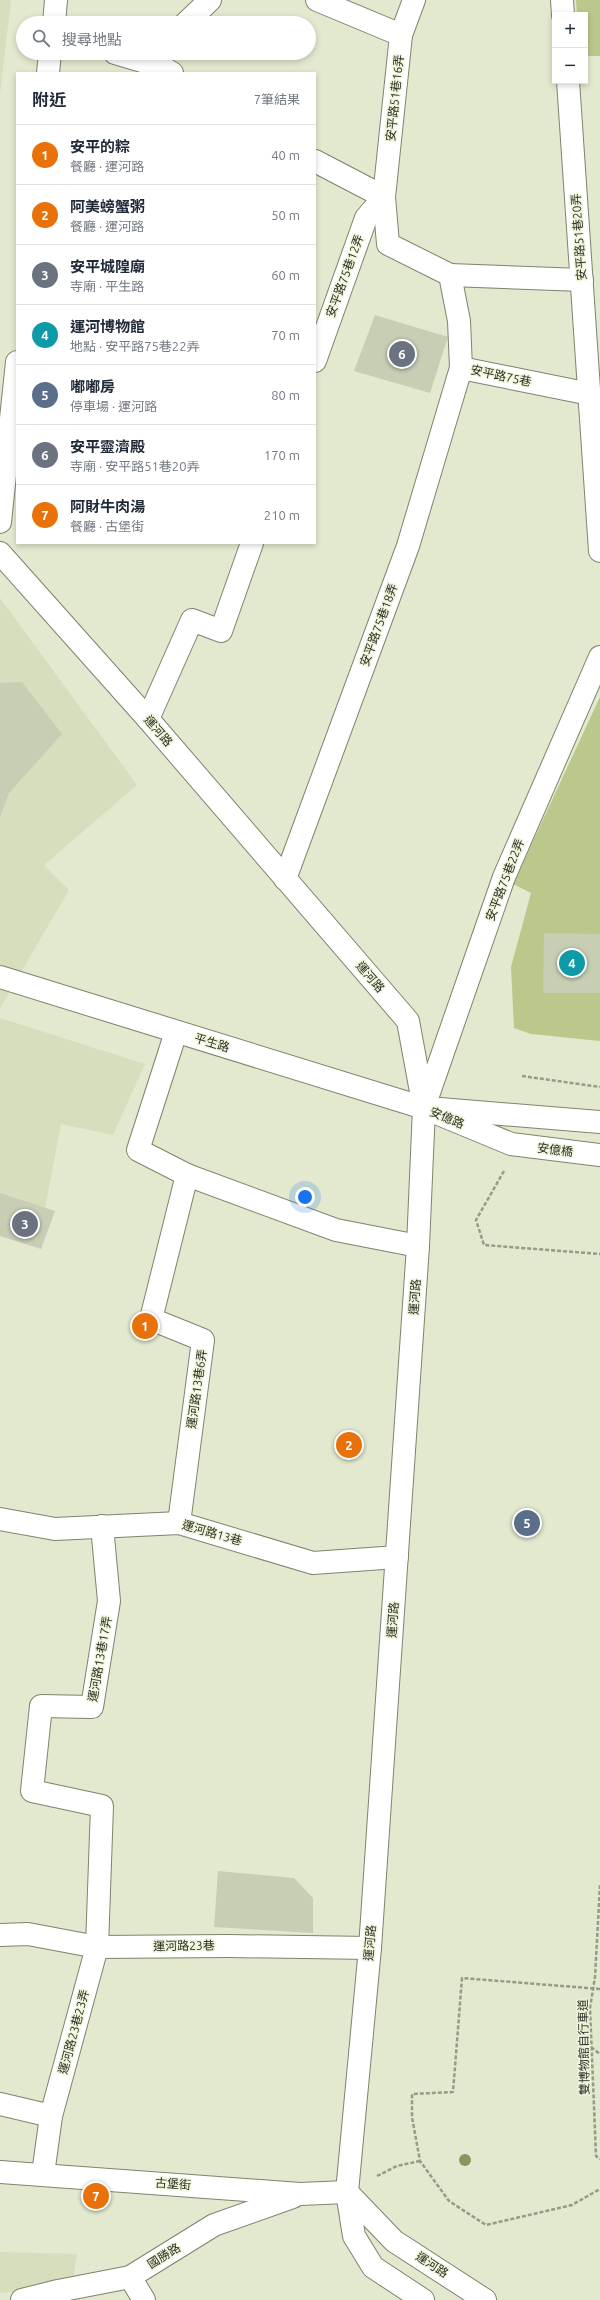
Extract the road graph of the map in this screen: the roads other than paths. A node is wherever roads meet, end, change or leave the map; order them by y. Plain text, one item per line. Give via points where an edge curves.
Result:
1 (56, 0) edge
2 (210, 0) edge
3 (317, 0) edge
4 (414, 0) edge
5 (562, 0) edge
6 (563, 12) edge
7 (55, 16) edge
8 (193, 16) edge
9 (401, 35) junction
10 (49, 60) edge
11 (148, 60) edge
12 (167, 64) edge
13 (48, 72) edge
14 (568, 84) edge
15 (316, 162) edge
16 (384, 197) junction
17 (450, 275) junction
18 (582, 280) junction
19 (316, 358) edge
20 (460, 368) junction
21 (16, 371) edge
22 (590, 394) junction
23 (0, 522) edge
24 (252, 544) edge
25 (600, 551) edge
26 (0, 553) edge
27 (600, 657) edge
28 (148, 718) junction
29 (286, 879) junction
30 (0, 977) edge
31 (176, 1032) junction
32 (424, 1108) junction
33 (600, 1122) edge
34 (511, 1144) joint
35 (600, 1155) edge
36 (187, 1175) junction
37 (418, 1246) junction
38 (0, 1519) edge
39 (179, 1523) junction
40 (102, 1526) junction
41 (397, 1557) junction
42 (0, 1935) edge
43 (97, 1947) junction
44 (370, 1948) junction
45 (0, 2104) edge
46 (51, 2116) junction
47 (0, 2172) edge
48 (43, 2174) junction
49 (347, 2192) junction
50 (300, 2194) junction
51 (130, 2278) junction
52 (22, 2300) edge
53 (144, 2300) edge
54 (423, 2300) edge
55 (486, 2300) edge

1 - 7 street
2 - 8 street
3 - 9 street
4 - 9 street, 安平路51巷16弄
5 - 6 street
9 - 16 street, 安平路51巷16弄
10 - 13 street
11 - 12 street
14 - 18 street, 安平路51巷20弄
15 - 16 street
16 - 17 street via 388,244
16 - 19 street, 安平路75巷12弄 via 366,218
17 - 18 street
17 - 20 street, 安平路75巷 via 459,321
18 - 22 street, 安平路51巷20弄
20 - 22 street, 安平路75巷
20 - 29 street, 安平路75巷18弄 via 408,546
21 - 23 street
22 - 25 street
24 - 28 street via 222,631 192,620
26 - 28 street, 運河路
27 - 32 street, 安平路75巷22弄 via 504,877
28 - 29 street, 運河路
29 - 32 street, 運河路 via 408,1021
30 - 31 street, 平生路
31 - 32 street, 平生路
31 - 36 street via 138,1150
32 - 33 street, 安億路
32 - 34 street, 安億路
32 - 37 street, 運河路
34 - 35 street, 安億橋
36 - 37 street via 336,1230
36 - 39 street, 運河路13巷6弄 via 151,1319 203,1340
37 - 41 street, 運河路
38 - 40 street, 運河路13巷 via 55,1529
39 - 40 street, 運河路13巷
39 - 41 street, 運河路13巷 via 313,1563
40 - 43 street, 運河路13巷17弄 via 109,1601 92,1707 42,1706 32,1791 102,1806
41 - 44 street, 運河路
42 - 43 street, 運河路23巷 via 28,1934
43 - 44 street, 運河路23巷
43 - 46 street, 運河路23巷23弄
44 - 49 street, 運河路
45 - 46 street
46 - 48 street, 運河路23巷23弄
47 - 48 street, 古堡街
48 - 50 street, 古堡街
49 - 50 street, 古堡街
49 - 54 street, 運河路 via 354,2236 373,2267
49 - 55 street, 運河路 via 394,2240
50 - 51 street, 國勝路 via 214,2225
51 - 52 street, 國勝路
51 - 53 street

